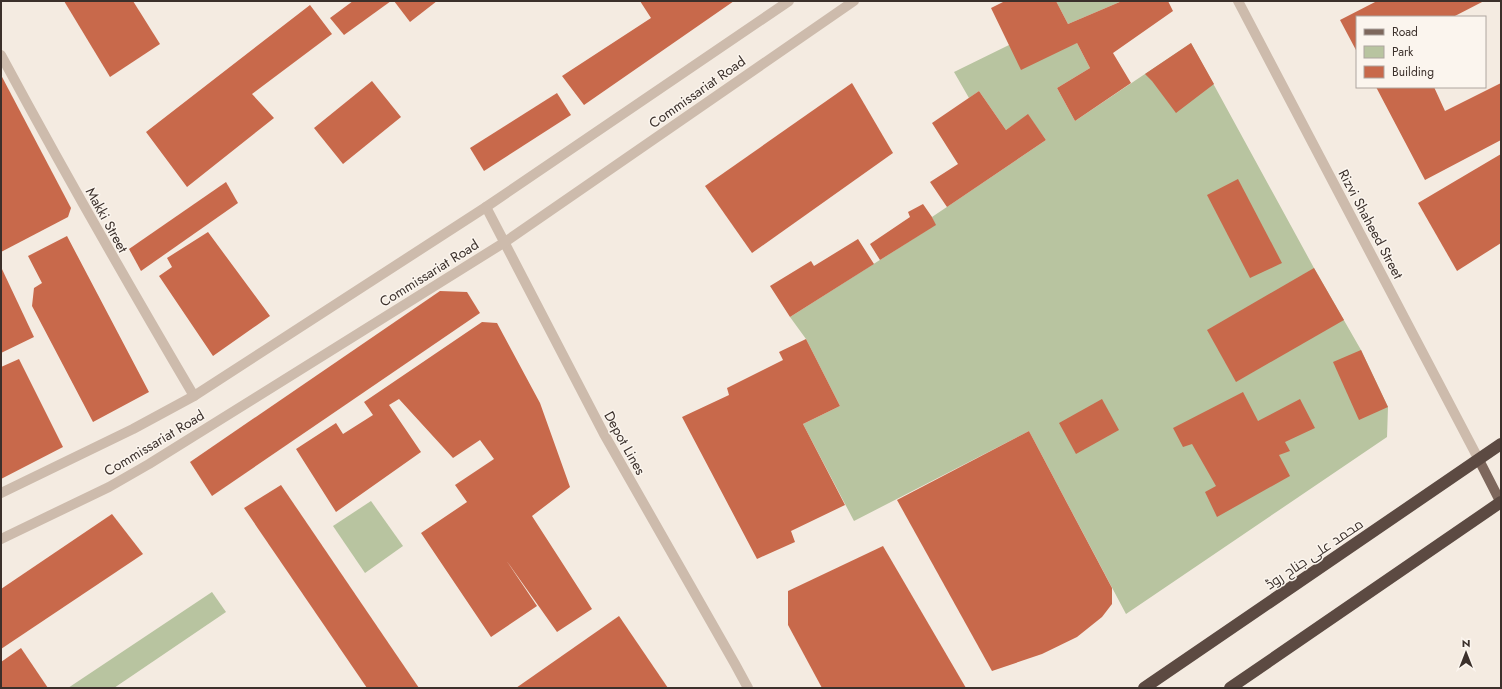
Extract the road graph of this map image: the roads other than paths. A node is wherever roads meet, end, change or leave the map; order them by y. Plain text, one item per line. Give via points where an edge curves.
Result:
1 (789, 1) edge
2 (854, 1) edge
3 (1238, 1) edge
4 (1, 55) edge
5 (486, 206) junction
6 (505, 242) junction
7 (194, 396) junction
8 (1501, 444) edge
9 (1479, 460) junction
10 (1, 493) edge
11 (1501, 502) edge
12 (1, 539) edge
13 (748, 688) edge
14 (1144, 688) edge
15 (1230, 688) edge

1 - 5 street, Commissariat Road
2 - 6 street, Commissariat Road
3 - 9 street, Rizvi Shaheed Street
4 - 7 street, Makki Street via 56,158
5 - 6 street, Depot Lines
5 - 7 street, Commissariat Road
6 - 12 street, Commissariat Road via 149,464 109,487
6 - 13 street, Depot Lines via 604,434
7 - 10 street, Commissariat Road via 133,429
8 - 9 highway, محمد علی جناح روڈ
9 - 11 main road
9 - 14 highway, محمد علی جناح روڈ
11 - 15 highway

